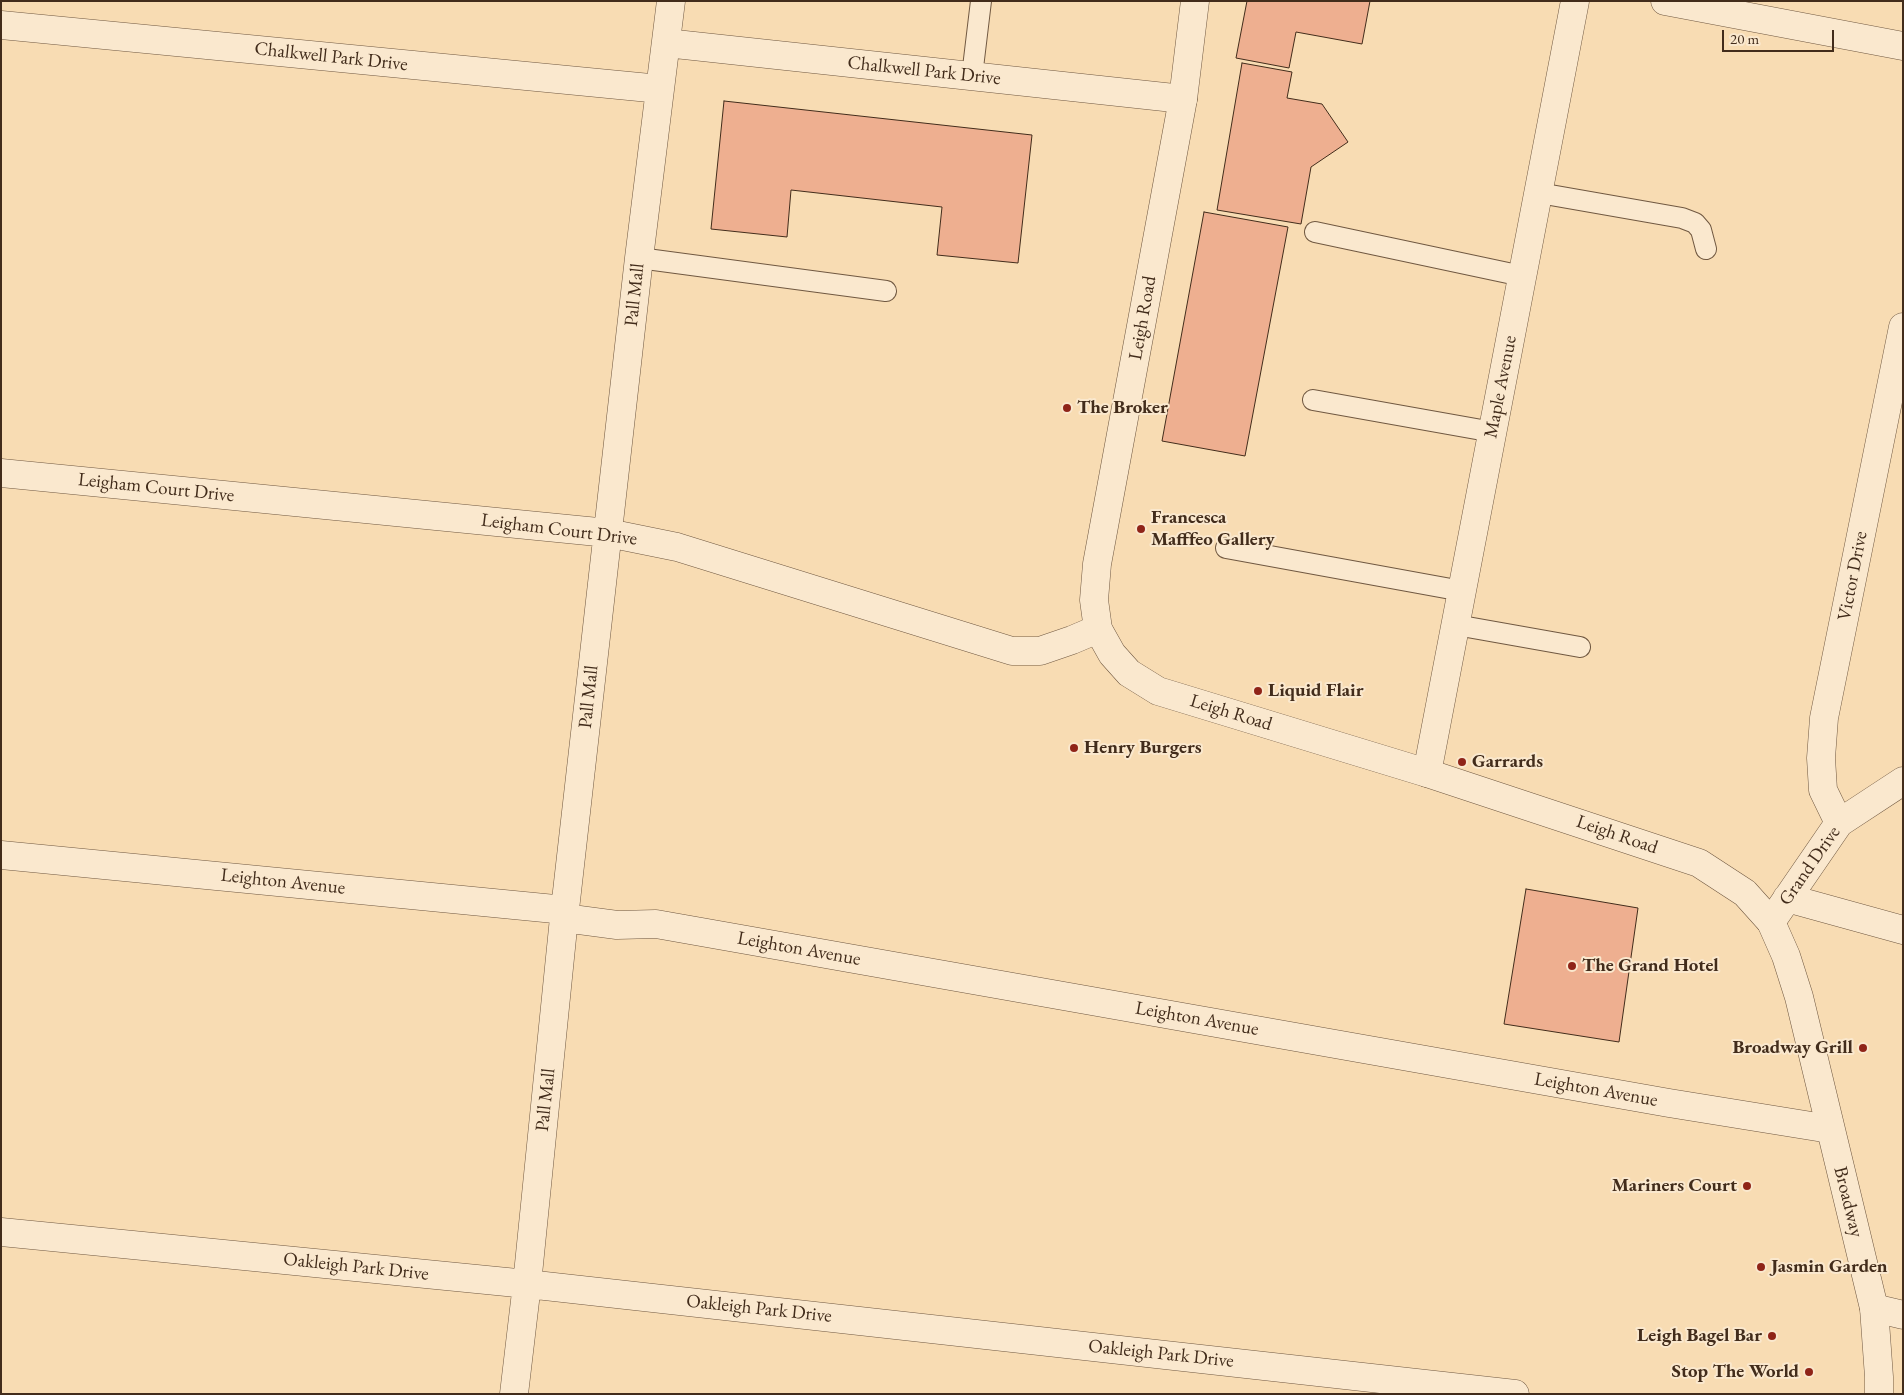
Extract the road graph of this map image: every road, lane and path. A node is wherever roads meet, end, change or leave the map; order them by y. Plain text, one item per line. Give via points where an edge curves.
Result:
1 (671, 1) edge
2 (981, 1) edge
3 (1196, 1) edge
4 (1575, 1) edge
5 (1664, 1) edge
6 (1, 25) edge
7 (666, 43) junction
8 (1903, 46) edge
9 (972, 76) junction
10 (660, 89) junction
11 (1183, 99) junction
12 (1538, 194) junction
13 (1315, 232) dead end
14 (1706, 250) dead end
15 (639, 258) junction
16 (1522, 276) junction
17 (886, 291) dead end
18 (1903, 327) edge
19 (1313, 400) dead end
20 (1493, 432) junction
21 (1, 473) edge
22 (608, 533) junction
23 (1226, 548) dead end
24 (1462, 591) junction
25 (1456, 625) junction
26 (1098, 629) junction
27 (1580, 647) dead end
28 (1428, 773) junction
29 (1903, 781) edge
30 (1839, 823) junction
31 (1, 855) edge
32 (1787, 898) junction
33 (565, 914) junction
34 (1771, 922) junction
35 (1903, 930) edge
36 (1830, 1129) junction
37 (1, 1232) edge
38 (527, 1284) junction
39 (1874, 1308) junction
40 (1903, 1315) edge
41 (514, 1394) edge
42 (1515, 1394) edge
43 (1879, 1394) edge

1 - 7 street, Pall Mall
2 - 9 lane
3 - 11 street, Leigh Road
4 - 12 street, Maple Avenue
5 - 8 street
6 - 10 street, Chalkwell Park Drive
7 - 9 street, Chalkwell Park Drive
7 - 10 street, Pall Mall
9 - 11 street, Chalkwell Park Drive
10 - 15 street, Pall Mall
11 - 26 street, Leigh Road via 1097,564 1094,600
12 - 14 lane via 1682,218 1696,223
12 - 16 street, Maple Avenue
13 - 16 lane
15 - 17 lane
15 - 22 street, Pall Mall
16 - 20 street, Maple Avenue
18 - 30 street, Victor Drive via 1824,718 1823,790
19 - 20 lane
20 - 24 street, Maple Avenue
21 - 22 street, Leigham Court Drive
22 - 26 street, Leigham Court Drive via 677,548 1012,651 1040,651
22 - 33 street, Pall Mall
23 - 24 lane
24 - 25 street, Maple Avenue
25 - 27 lane
25 - 28 street, Maple Avenue
26 - 28 street, Leigh Road via 1112,654 1129,673 1158,691
28 - 34 street, Leigh Road via 1699,863 1745,893
29 - 30 street, Grand Drive
30 - 32 street, Grand Drive
31 - 33 street, Leighton Avenue
32 - 34 street, Grand Drive
32 - 35 street
33 - 36 street, Leighton Avenue via 617,926 656,924
33 - 38 street, Pall Mall
34 - 36 street, Leigh Road via 1799,997
36 - 39 street, Broadway
37 - 38 street, Oakleigh Park Drive
38 - 41 street, Pall Mall
38 - 42 street, Oakleigh Park Drive
39 - 40 street
39 - 43 street, Broadway

